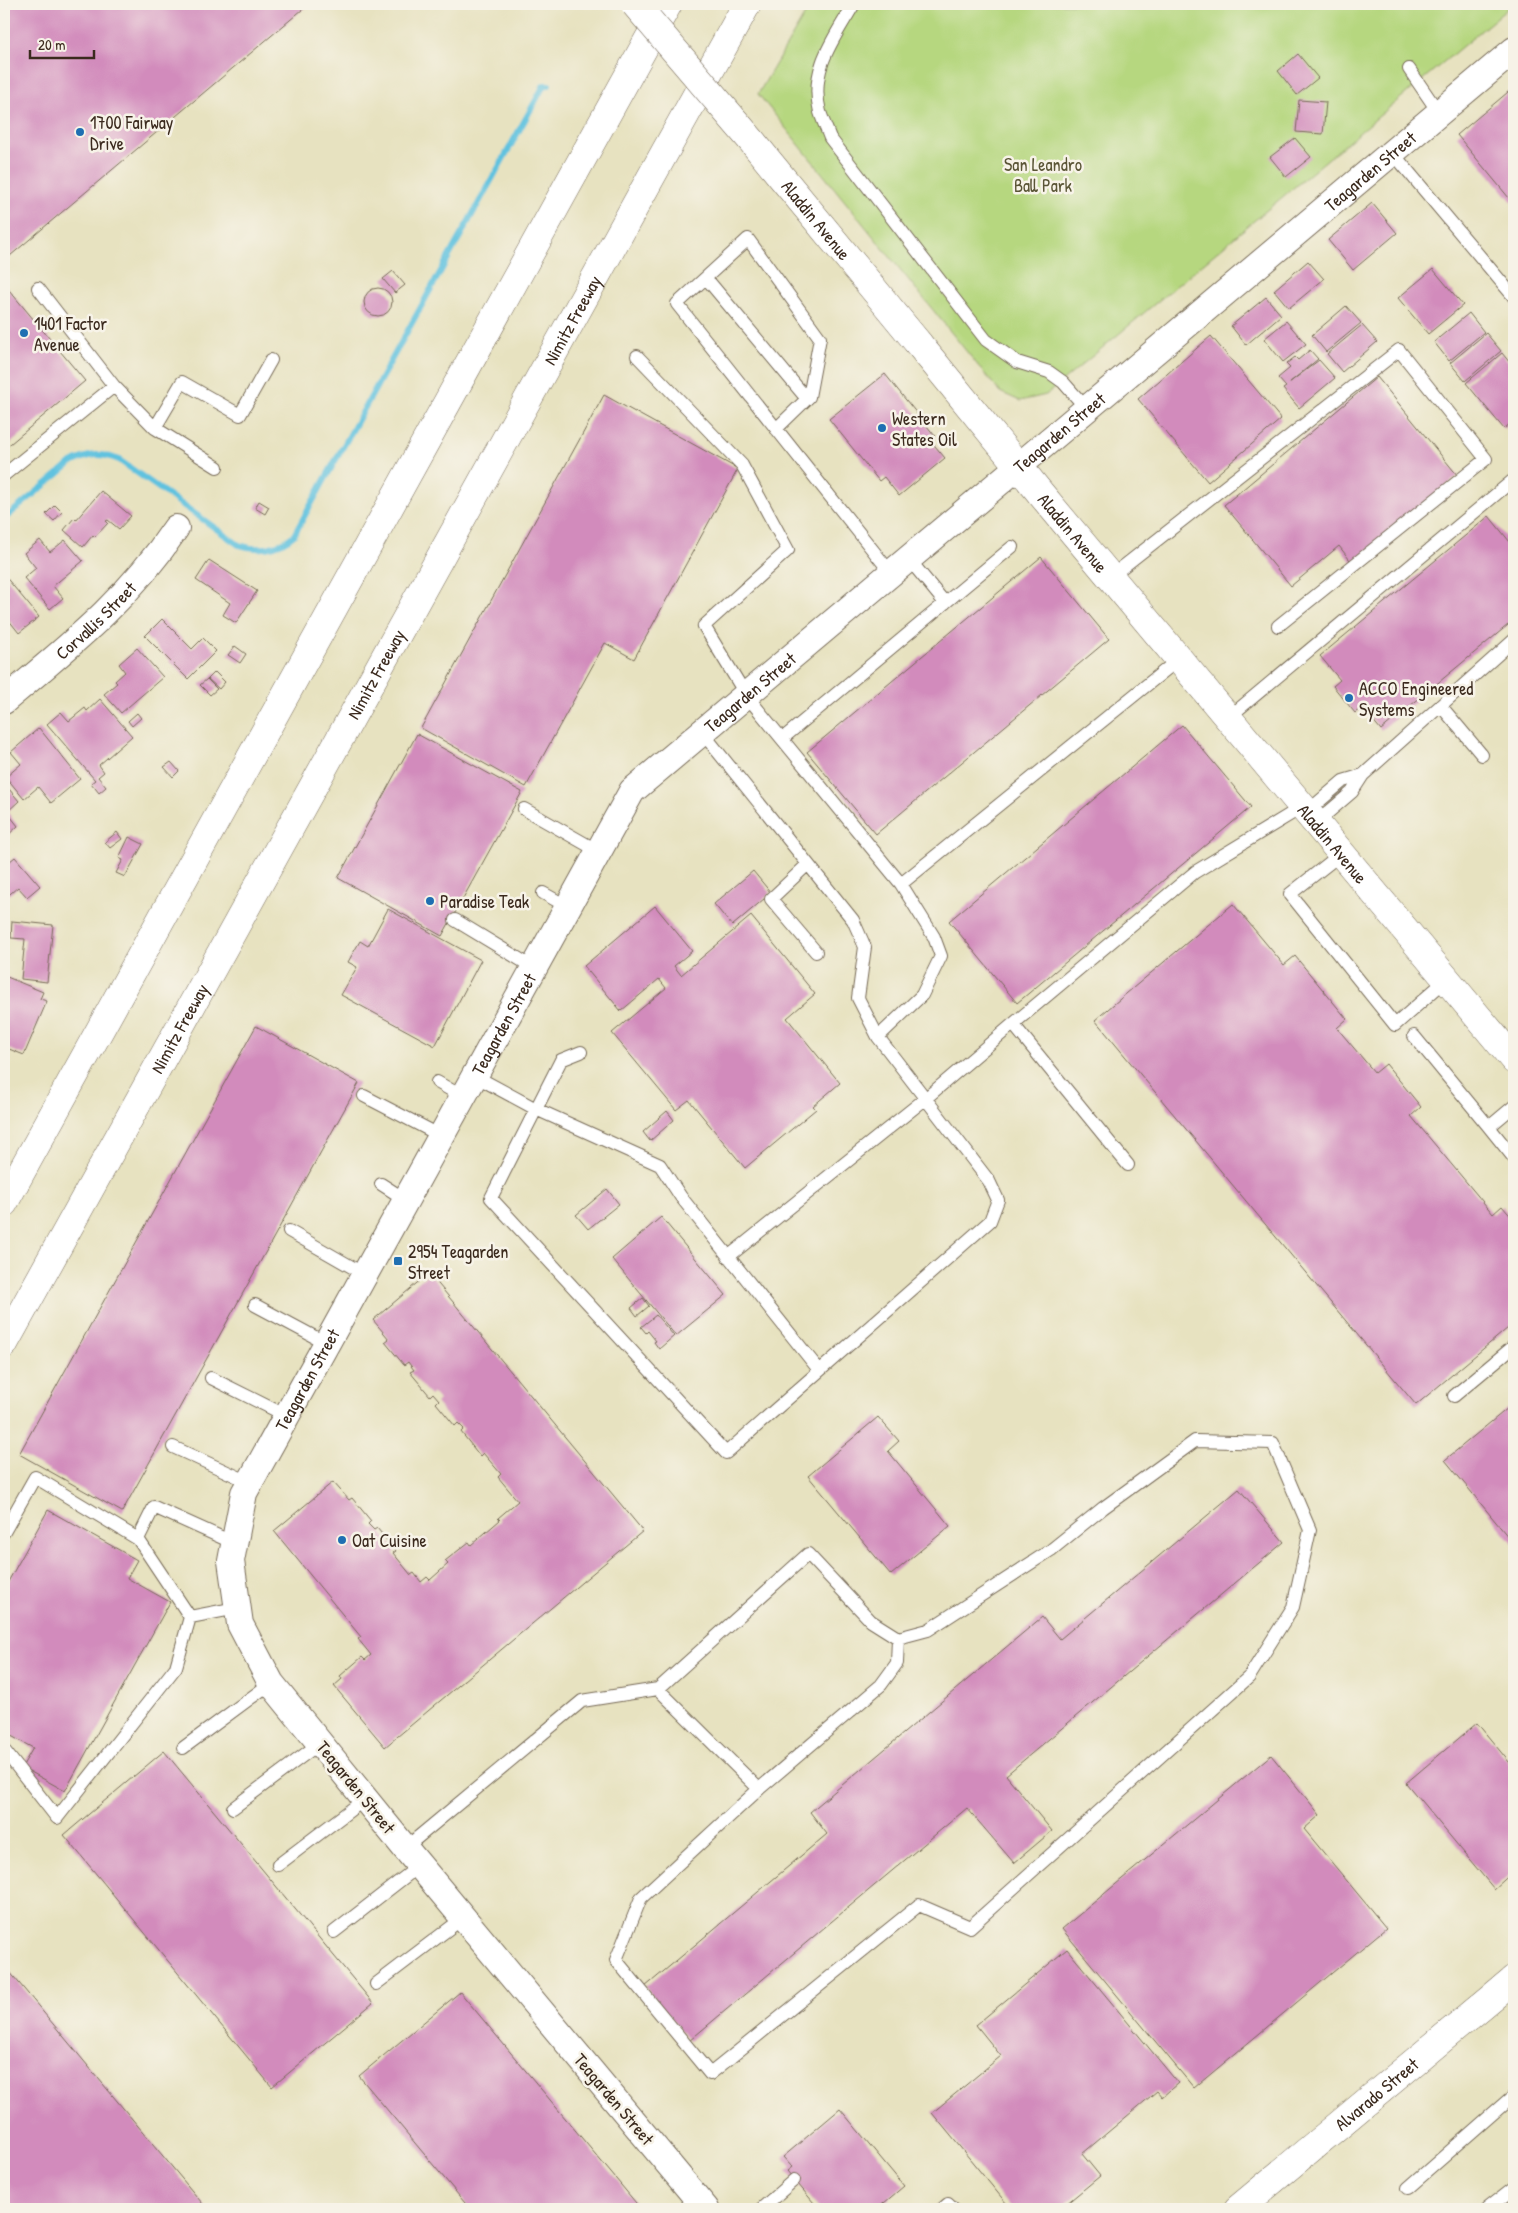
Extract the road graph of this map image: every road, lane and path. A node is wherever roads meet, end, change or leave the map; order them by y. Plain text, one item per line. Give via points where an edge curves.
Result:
1 (635, 4) edge
2 (668, 4) edge
3 (747, 4) edge
4 (854, 4) edge
5 (1514, 50) edge
6 (1409, 68) dead end
7 (1439, 113) junction
8 (1392, 152) junction
9 (706, 278) junction
10 (38, 288) dead end
11 (1514, 297) edge
12 (637, 356) dead end
13 (271, 360) dead end
14 (114, 386) junction
15 (807, 399) junction
16 (1086, 408) junction
17 (155, 428) junction
18 (776, 429) junction
19 (1018, 466) junction
20 (216, 467) dead end
21 (4, 475) edge
22 (1513, 483) edge
23 (176, 528) dead end
24 (1012, 548) dead end
25 (900, 565) junction
26 (1110, 577) junction
27 (945, 603) junction
28 (1278, 626) dead end
29 (1514, 640) edge
30 (1179, 659) junction
31 (746, 695) junction
32 (4, 700) edge
33 (1441, 706) junction
34 (1228, 718) junction
35 (702, 732) junction
36 (782, 738) junction
37 (1482, 755) dead end
38 (524, 809) dead end
39 (1310, 813) junction
40 (598, 851) junction
41 (1342, 853) junction
42 (808, 864) junction
43 (901, 884) junction
44 (543, 893) dead end
45 (568, 907) junction
46 (455, 920) dead end
47 (816, 952) dead end
48 (534, 968) junction
49 (1447, 980) junction
50 (1013, 1024) junction
51 (1414, 1036) dead end
52 (878, 1037) junction
53 (581, 1052) dead end
54 (1514, 1060) edge
55 (437, 1082) dead end
56 (469, 1086) junction
57 (364, 1096) dead end
58 (926, 1099) junction
59 (1514, 1106) edge
60 (536, 1109) junction
61 (1489, 1127) junction
62 (441, 1136) junction
63 (1514, 1158) edge
64 (1128, 1165) dead end
65 (381, 1184) dead end
66 (406, 1200) junction
67 (4, 1203) edge
68 (289, 1231) dead end
69 (728, 1257) junction
70 (364, 1274) junction
71 (255, 1305) dead end
72 (326, 1343) junction
73 (4, 1344) edge
74 (1514, 1346) edge
75 (819, 1370) junction
76 (211, 1378) dead end
77 (1454, 1396) dead end
78 (287, 1416) junction
79 (173, 1447) dead end
80 (248, 1482) junction
81 (4, 1532) edge
82 (138, 1539) junction
83 (234, 1543) junction
84 (237, 1608) junction
85 (190, 1617) junction
86 (898, 1638) junction
87 (272, 1683) junction
88 (658, 1689) junction
89 (320, 1743) junction
90 (183, 1748) dead end
91 (4, 1750) edge
92 (758, 1790) junction
93 (365, 1799) junction
94 (233, 1808) dead end
95 (412, 1857) junction
96 (278, 1865) dead end
97 (463, 1918) junction
98 (334, 1932) dead end
99 (1514, 1979) edge
100 (376, 1984) dead end
101 (1514, 2095) edge
102 (794, 2180) dead end
103 (1408, 2188) dead end
104 (1514, 2188) edge
105 (706, 2209) edge
106 (762, 2209) edge
107 (942, 2209) edge
108 (953, 2209) edge
109 (1238, 2209) edge
110 (1487, 2209) edge

1 - 19 main road, Aladdin Avenue, bridge via 751,140
2 - 67 main road
3 - 73 main road, Nimitz Freeway
4 - 16 lane via 823,57 817,82 820,112 830,138 986,340 1017,362 1049,372 1064,382
5 - 7 street, Teagarden Street
6 - 7 lane
7 - 8 street, Teagarden Street
8 - 11 lane
8 - 16 street, Teagarden Street
9 - 15 lane
9 - 15 lane via 748,239 820,338
9 - 18 lane via 678,304
10 - 14 lane
12 - 31 lane via 742,465 788,550 704,626
13 - 17 lane via 240,415 182,382
14 - 17 lane
14 - 21 lane
15 - 18 lane
16 - 19 street, Teagarden Street
17 - 20 lane
18 - 25 lane
19 - 25 street, Teagarden Street
19 - 26 main road, Aladdin Avenue
22 - 34 lane
23 - 32 street, Corvallis Street via 148,568 107,613
24 - 27 lane
25 - 27 lane
25 - 31 street, Teagarden Street
26 - 28 lane via 1400,350 1486,459
26 - 30 main road, Aladdin Avenue
27 - 36 lane
29 - 33 lane
30 - 34 main road, Aladdin Avenue
30 - 43 lane
31 - 35 street, Teagarden Street
31 - 36 lane
33 - 37 lane
33 - 39 lane via 1363,775 1352,792
34 - 39 main road, Aladdin Avenue
35 - 40 street, Teagarden Street via 632,791
35 - 42 lane
36 - 43 lane
38 - 40 lane
39 - 41 main road, Aladdin Avenue
39 - 50 lane via 1195,872
40 - 45 street, Teagarden Street
41 - 49 main road, Aladdin Avenue
41 - 49 lane via 1290,894 1395,1024
42 - 47 lane via 771,899
42 - 52 lane via 853,920 865,947 858,998
43 - 52 lane via 934,937 941,956 922,996
44 - 45 lane
45 - 48 street, Teagarden Street
46 - 48 lane
48 - 56 street, Teagarden Street
49 - 54 main road, Aladdin Avenue
50 - 58 lane
50 - 64 lane
51 - 61 lane
52 - 58 lane
53 - 60 lane via 561,1060
55 - 56 lane
56 - 60 lane
56 - 62 street, Teagarden Street
57 - 62 lane
58 - 69 lane
58 - 75 lane via 989,1180 998,1200 990,1221
59 - 61 lane
60 - 69 lane via 660,1165
60 - 75 lane via 491,1198 726,1454
61 - 63 lane
62 - 66 street, Teagarden Street
65 - 66 lane
66 - 70 street, Teagarden Street
68 - 70 lane
69 - 75 lane
70 - 72 street, Teagarden Street
71 - 72 lane
72 - 78 street, Teagarden Street
74 - 77 lane
76 - 78 lane
78 - 80 street, Teagarden Street
79 - 80 lane
80 - 83 street, Teagarden Street
81 - 82 lane via 35,1477
82 - 83 lane via 154,1507
82 - 85 lane
83 - 84 street, Teagarden Street via 231,1561
84 - 85 lane
84 - 87 street, Teagarden Street via 240,1624
85 - 91 lane via 176,1667 58,1818
86 - 88 lane via 871,1621 808,1554
86 - 92 lane via 897,1663 881,1684
86 - 92 lane via 928,1630 1051,1550 1195,1441 1273,1443 1310,1530 1293,1607 1249,1677 970,1927 919,1905 710,2074 616,1960 641,1898
87 - 89 street, Teagarden Street
87 - 90 lane
88 - 92 lane
88 - 95 lane via 582,1701
89 - 93 street, Teagarden Street
89 - 94 lane
93 - 95 street, Teagarden Street
93 - 96 lane
95 - 97 street, Teagarden Street
95 - 98 lane
97 - 100 lane
97 - 105 street, Teagarden Street
99 - 109 main road, Alvarado Street
101 - 103 lane
102 - 106 lane
104 - 110 lane
107 - 108 lane via 948,2204

